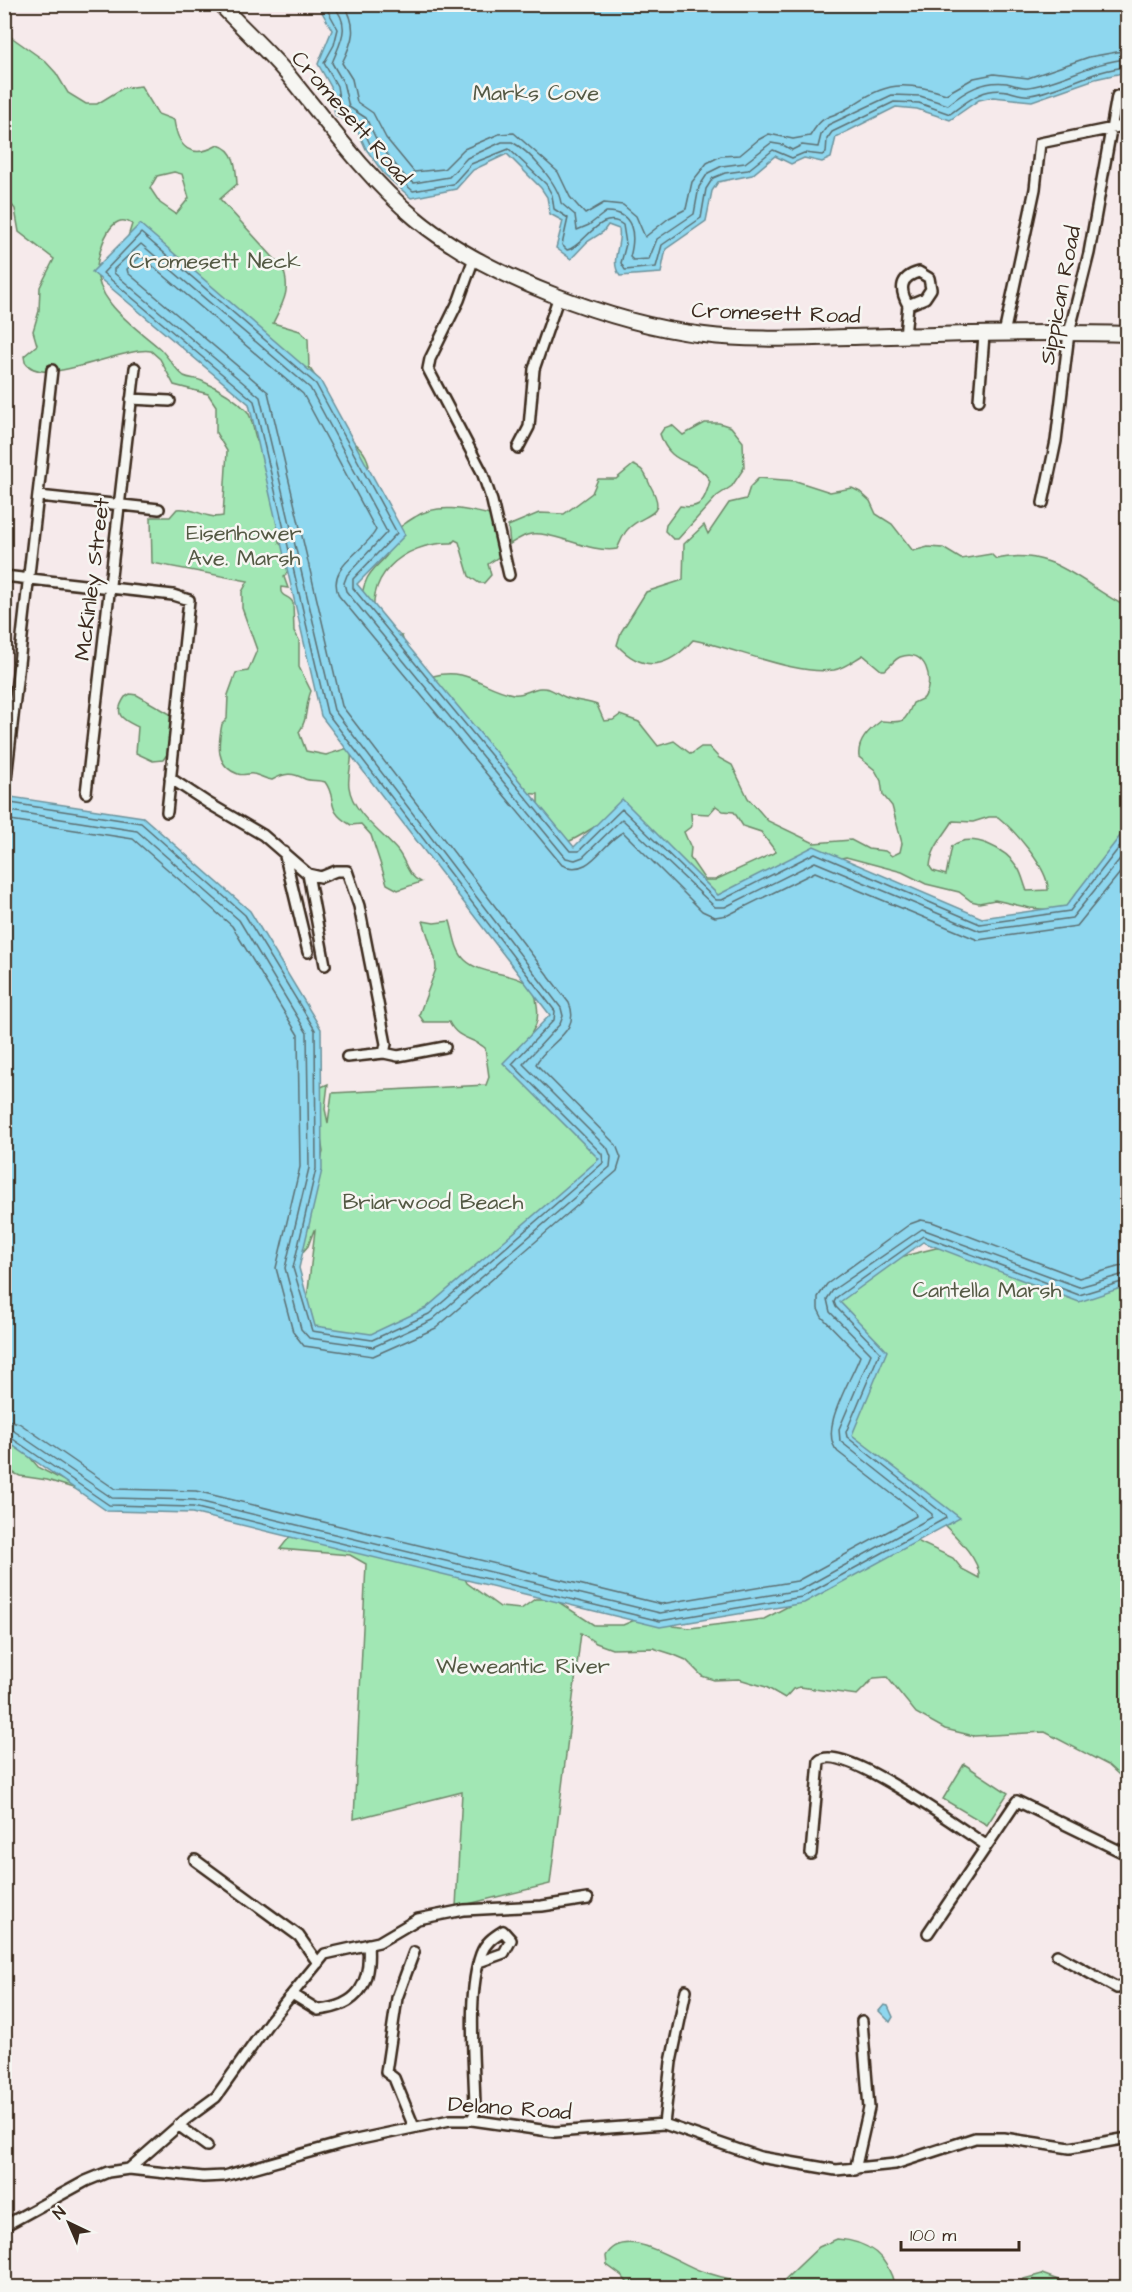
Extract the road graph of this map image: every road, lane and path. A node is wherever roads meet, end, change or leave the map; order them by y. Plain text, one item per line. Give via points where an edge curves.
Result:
1 (220, 4) edge
2 (1117, 96) dead end
3 (1128, 125) edge
4 (1112, 128) junction
5 (474, 258) junction
6 (560, 296) junction
7 (908, 305) dead end
8 (1069, 333) junction
9 (1004, 334) junction
10 (1128, 334) edge
11 (984, 335) junction
12 (905, 336) junction
13 (135, 368) dead end
14 (52, 370) dead end
15 (131, 399) junction
16 (170, 400) dead end
17 (979, 400) dead end
18 (518, 448) dead end
19 (39, 496) junction
20 (1042, 503) dead end
21 (119, 504) junction
22 (159, 509) dead end
23 (509, 575) dead end
24 (4, 576) edge
25 (29, 578) junction
26 (109, 588) junction
27 (6, 778) edge
28 (170, 778) junction
29 (86, 793) dead end
30 (167, 812) dead end
31 (284, 852) junction
32 (308, 874) junction
33 (308, 952) dead end
34 (325, 965) dead end
35 (445, 1047) dead end
36 (384, 1053) junction
37 (347, 1057) dead end
38 (986, 1845) junction
39 (812, 1854) dead end
40 (1128, 1855) edge
41 (195, 1860) dead end
42 (588, 1899) dead end
43 (928, 1933) dead end
44 (368, 1944) junction
45 (414, 1952) dead end
46 (1057, 1955) dead end
47 (479, 1962) dead end
48 (318, 1963) junction
49 (1128, 1982) edge
50 (686, 1990) dead end
51 (292, 1994) junction
52 (862, 2021) dead end
53 (472, 2120) junction
54 (664, 2124) junction
55 (178, 2126) junction
56 (414, 2127) junction
57 (1128, 2138) edge
58 (207, 2146) dead end
59 (129, 2169) junction
60 (855, 2170) junction
61 (4, 2226) edge

1 - 5 street, Cromesett Road via 285,72 373,179 415,218
2 - 4 street, Sippican Road
3 - 4 street
4 - 8 street, Sippican Road via 1089,253
4 - 9 street via 1040,143 1035,189
5 - 6 street, Cromesett Road
5 - 23 street via 428,369 482,472
6 - 12 street, Cromesett Road via 642,322 704,335
6 - 18 street via 534,369 529,427
7 - 12 street
8 - 9 street, Cromesett Road
8 - 10 street, Cromesett Road
8 - 20 street, Sippican Road via 1056,441
9 - 11 street, Cromesett Road
11 - 12 street, Cromesett Road
11 - 17 street
13 - 15 street, McKinley Street
14 - 19 street
15 - 16 street
15 - 21 street, McKinley Street
19 - 21 street
19 - 25 street
21 - 22 street
21 - 26 street, McKinley Street
24 - 25 street
25 - 26 street
25 - 27 street
26 - 28 street via 189,600
26 - 29 street, McKinley Street
28 - 30 street
28 - 31 street
31 - 32 street
31 - 33 street
32 - 34 street
32 - 36 street via 321,877 336,871 347,872 350,879 386,1044
35 - 36 street via 398,1056
36 - 37 street
38 - 39 street via 867,1768 829,1757 819,1761
38 - 40 street via 1017,1802
38 - 43 street
41 - 48 street via 299,1936
42 - 44 street via 464,1910 418,1919 379,1942
44 - 48 street via 325,1954
44 - 51 street via 369,1962 363,1987 343,2006 318,2010
45 - 56 street via 397,1998 386,2072 394,2078
46 - 49 street via 1117,1988
47 - 53 street via 474,1980
48 - 51 street
50 - 54 street via 671,2062
51 - 55 street via 216,2097
52 - 60 street via 868,2108
53 - 54 street, Delano Road via 555,2132
53 - 56 street, Delano Road
54 - 60 street, Delano Road via 773,2161 816,2169
55 - 58 street
55 - 59 street
56 - 59 street, Delano Road via 224,2175 203,2177
57 - 60 street, Delano Road via 1070,2148 1004,2138 975,2138 895,2164
59 - 61 street, Delano Road via 86,2181

